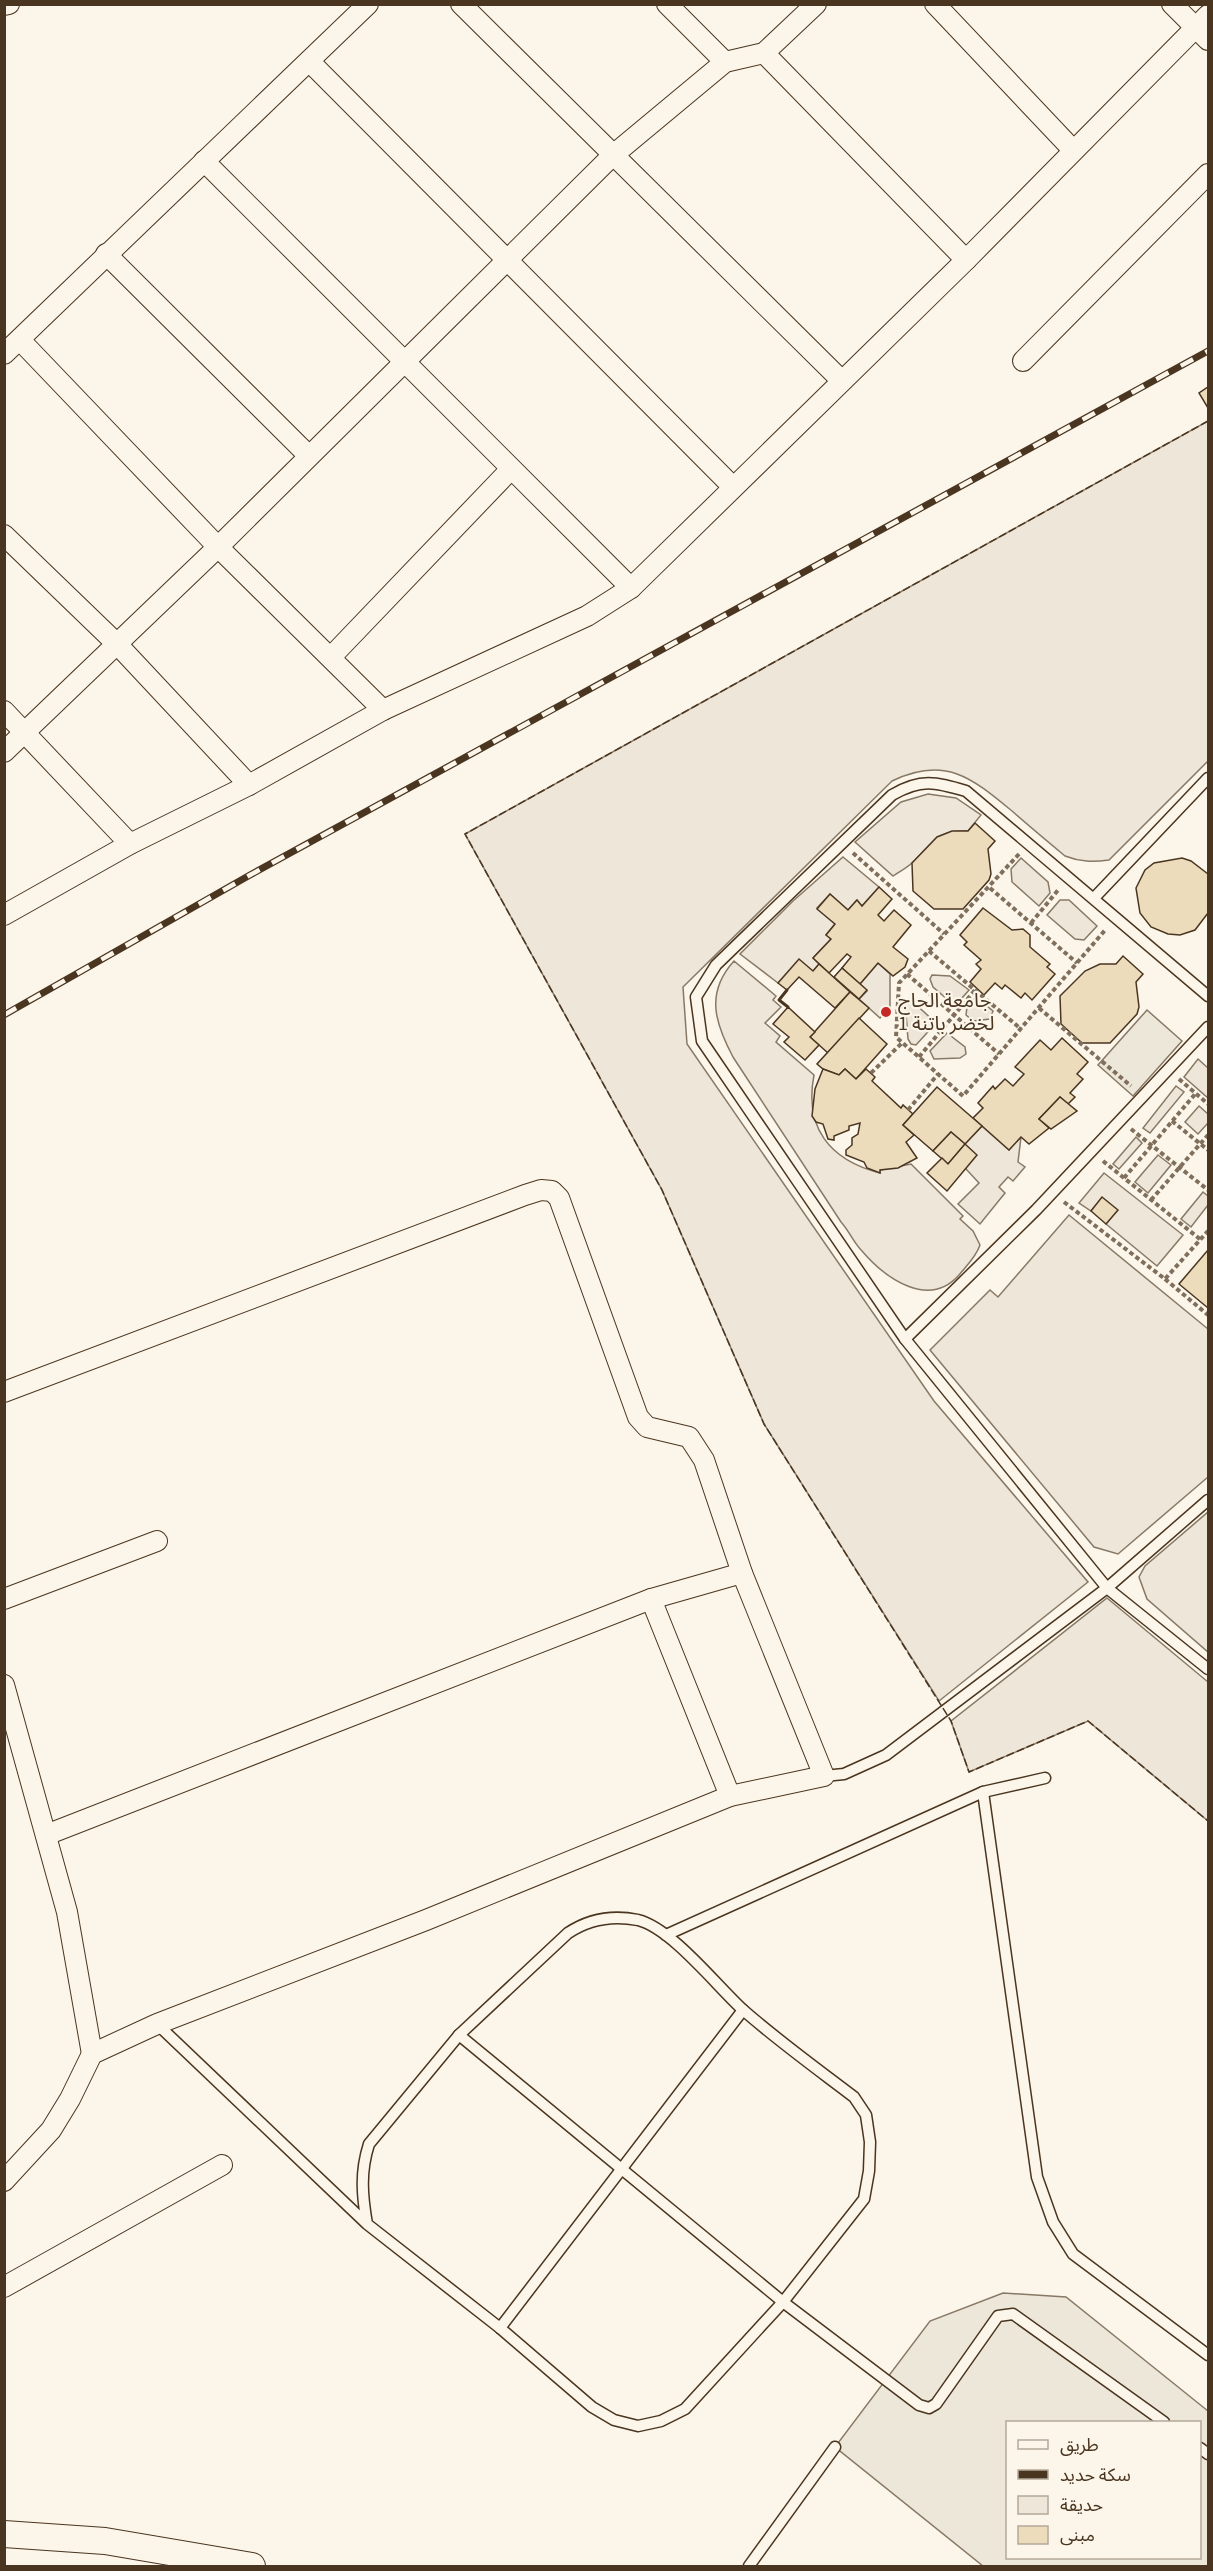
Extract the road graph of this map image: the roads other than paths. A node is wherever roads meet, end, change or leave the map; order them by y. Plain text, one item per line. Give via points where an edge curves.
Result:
1 (9, 4) edge
2 (368, 4) edge
3 (461, 4) edge
4 (667, 4) edge
5 (816, 4) edge
6 (935, 4) edge
7 (1172, 4) edge
8 (4, 5) edge
9 (1204, 28) edge
10 (764, 53) junction
11 (309, 61) junction
12 (725, 63) junction
13 (1073, 150) junction
14 (612, 156) junction
15 (204, 161) junction
16 (1209, 174) edge
17 (106, 254) junction
18 (507, 259) junction
19 (966, 260) junction
20 (20, 340) junction
21 (4, 354) edge
22 (404, 361) junction
23 (1023, 361) dead end
24 (841, 380) junction
25 (308, 455) junction
26 (511, 469) junction
27 (733, 487) junction
28 (4, 535) edge
29 (219, 547) junction
30 (631, 588) junction
31 (118, 645) junction
32 (331, 657) junction
33 (383, 710) junction
34 (4, 711) edge
35 (25, 732) junction
36 (4, 752) edge
37 (1209, 778) edge
38 (249, 785) junction
39 (130, 844) junction
40 (1095, 897) junction
41 (4, 915) edge
42 (1209, 996) edge
43 (1209, 1027) edge
44 (905, 1338) junction
45 (4, 1392) edge
46 (1209, 1500) edge
47 (157, 1541) dead end
48 (742, 1573) junction
49 (1107, 1588) junction
50 (4, 1599) edge
51 (651, 1599) junction
52 (1209, 1669) edge
53 (4, 1685) edge
54 (824, 1776) junction
55 (1046, 1778) dead end
56 (983, 1792) junction
57 (730, 1796) junction
58 (46, 1835) junction
59 (666, 1935) junction
60 (743, 2010) junction
61 (157, 2024) junction
62 (459, 2035) junction
63 (92, 2054) junction
64 (222, 2165) dead end
65 (621, 2169) junction
66 (4, 2181) edge
67 (367, 2224) junction
68 (4, 2287) edge
69 (783, 2302) junction
70 (500, 2328) junction
71 (1209, 2355) edge
72 (1163, 2421) edge
73 (835, 2447) dead end
74 (4, 2534) edge
75 (167, 2558) edge
76 (252, 2566) edge
77 (749, 2566) edge

1 - 8 street
2 - 11 street
3 - 14 street
4 - 12 street
5 - 10 street
6 - 13 street
7 - 9 street
9 - 13 street
10 - 12 street
10 - 19 street
11 - 15 street
11 - 18 street
12 - 14 street
13 - 19 street
14 - 18 street
14 - 24 street
15 - 17 street
15 - 22 street
16 - 23 street
17 - 20 street
17 - 25 street
18 - 22 street
18 - 27 street
19 - 24 street
20 - 21 street
20 - 29 street
22 - 25 street
22 - 26 street
24 - 27 street
25 - 29 street
26 - 30 street
26 - 32 street
27 - 30 street
28 - 31 street
29 - 31 street
29 - 32 street
30 - 33 street via 587,616
31 - 35 street
31 - 38 street
32 - 33 street
33 - 38 street
34 - 35 street
35 - 36 street
35 - 39 street
37 - 40 lane
38 - 39 street
39 - 41 street
40 - 42 lane
40 - 44 lane via 966,791 934,782 910,785 892,795 716,965 696,997 702,1041
43 - 44 lane via 1052,1193
44 - 49 lane
45 - 48 street via 525,1195 552,1191 559,1198 638,1417 647,1427 689,1437 704,1460
46 - 49 lane
47 - 50 street
48 - 51 street
48 - 54 street
49 - 52 lane
49 - 54 lane via 886,1755 844,1774
51 - 57 street
51 - 58 street
53 - 58 street
54 - 57 street
55 - 56 lane
56 - 59 lane
56 - 71 lane via 1037,2177 1053,2222 1073,2254
57 - 61 street
58 - 63 street via 67,1912
59 - 60 lane
59 - 62 lane via 639,1920 610,1918 584,1923 568,1933
60 - 65 lane
60 - 69 lane via 854,2097 866,2115 870,2152 864,2199
61 - 63 street
61 - 67 lane
62 - 65 lane
62 - 67 lane via 369,2144 362,2165 361,2187
63 - 66 street via 51,2130
64 - 68 street
65 - 69 lane
65 - 70 lane
67 - 70 lane
69 - 70 lane via 685,2409 661,2421 638,2426 614,2421 592,2406
69 - 72 lane via 919,2405 929,2408 936,2404 998,2316 1013,2314
73 - 77 lane
74 - 75 street via 105,2541
75 - 76 street

